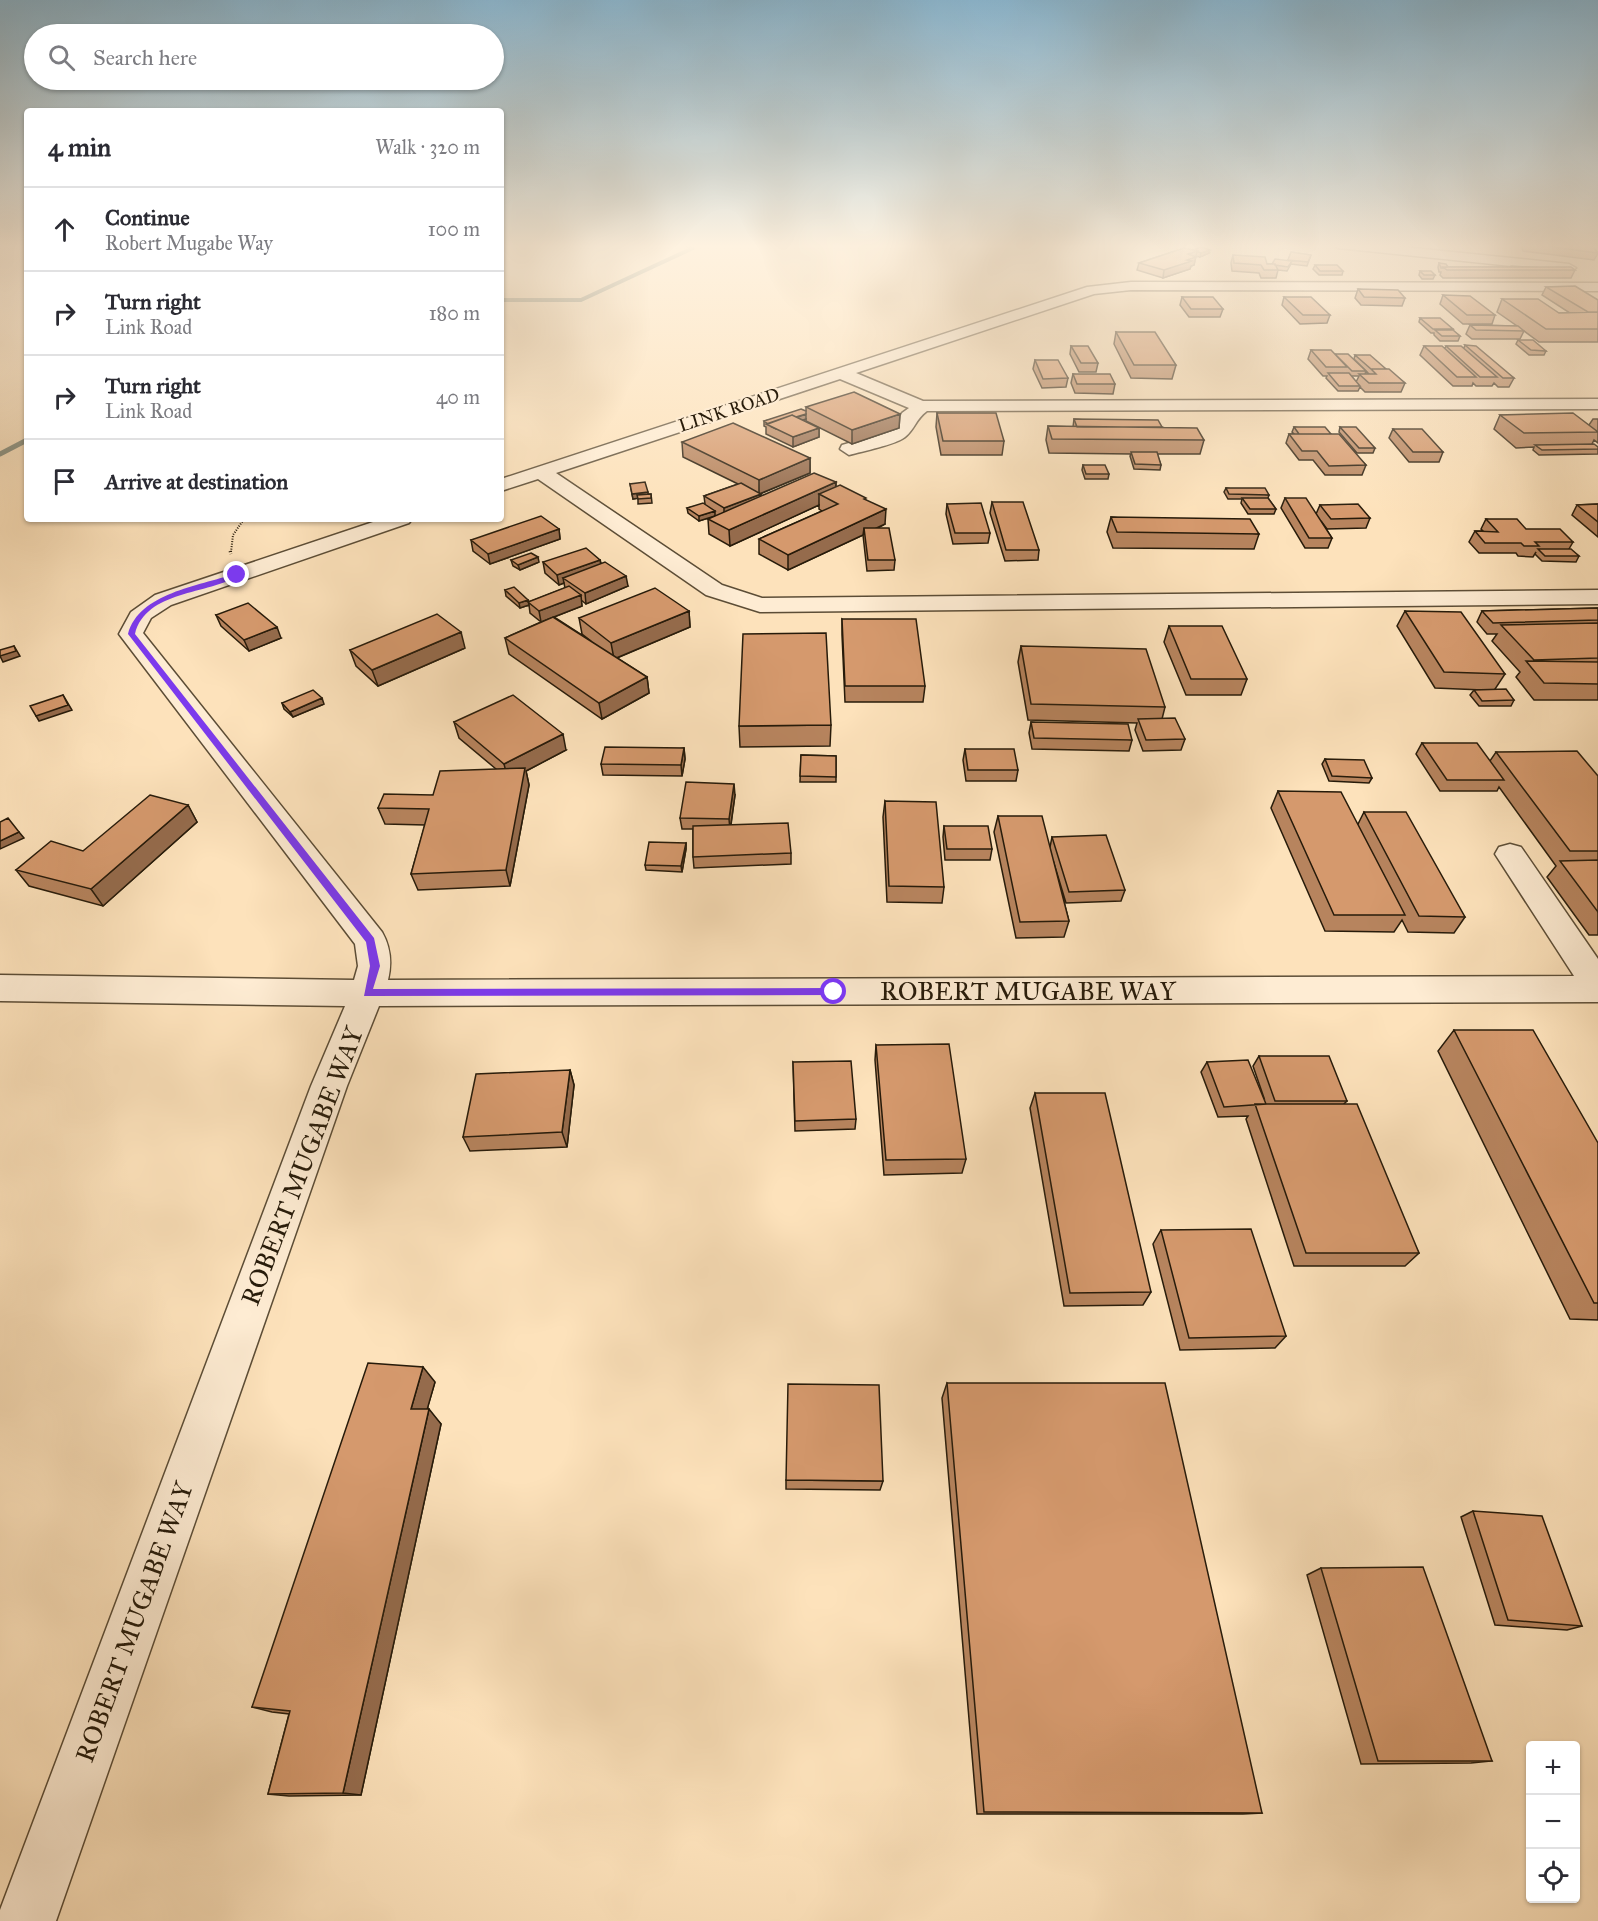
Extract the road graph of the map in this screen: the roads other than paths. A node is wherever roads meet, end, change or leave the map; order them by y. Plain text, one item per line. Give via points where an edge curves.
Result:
1 (959, 334) edge
2 (840, 373) junction
3 (1598, 404) edge
4 (923, 406) junction
5 (849, 449) edge
6 (541, 472) junction
7 (504, 484) edge
8 (393, 522) edge
9 (1598, 597) edge
10 (1510, 854) dead end
11 (1598, 987) edge
12 (0, 988) edge
13 (367, 993) junction
14 (26, 1921) edge

1 - 2 street, LINK ROAD
2 - 4 street
2 - 6 street, LINK ROAD
3 - 4 street
4 - 5 street via 908,417 897,435
6 - 7 street, LINK ROAD
6 - 9 street via 714,590 760,604
8 - 13 street via 163,600 144,610 134,622 131,634 371,941 375,966
10 - 11 street
11 - 13 street, ROBERT MUGABE WAY
12 - 13 street
13 - 14 street, ROBERT MUGABE WAY via 328,1086

